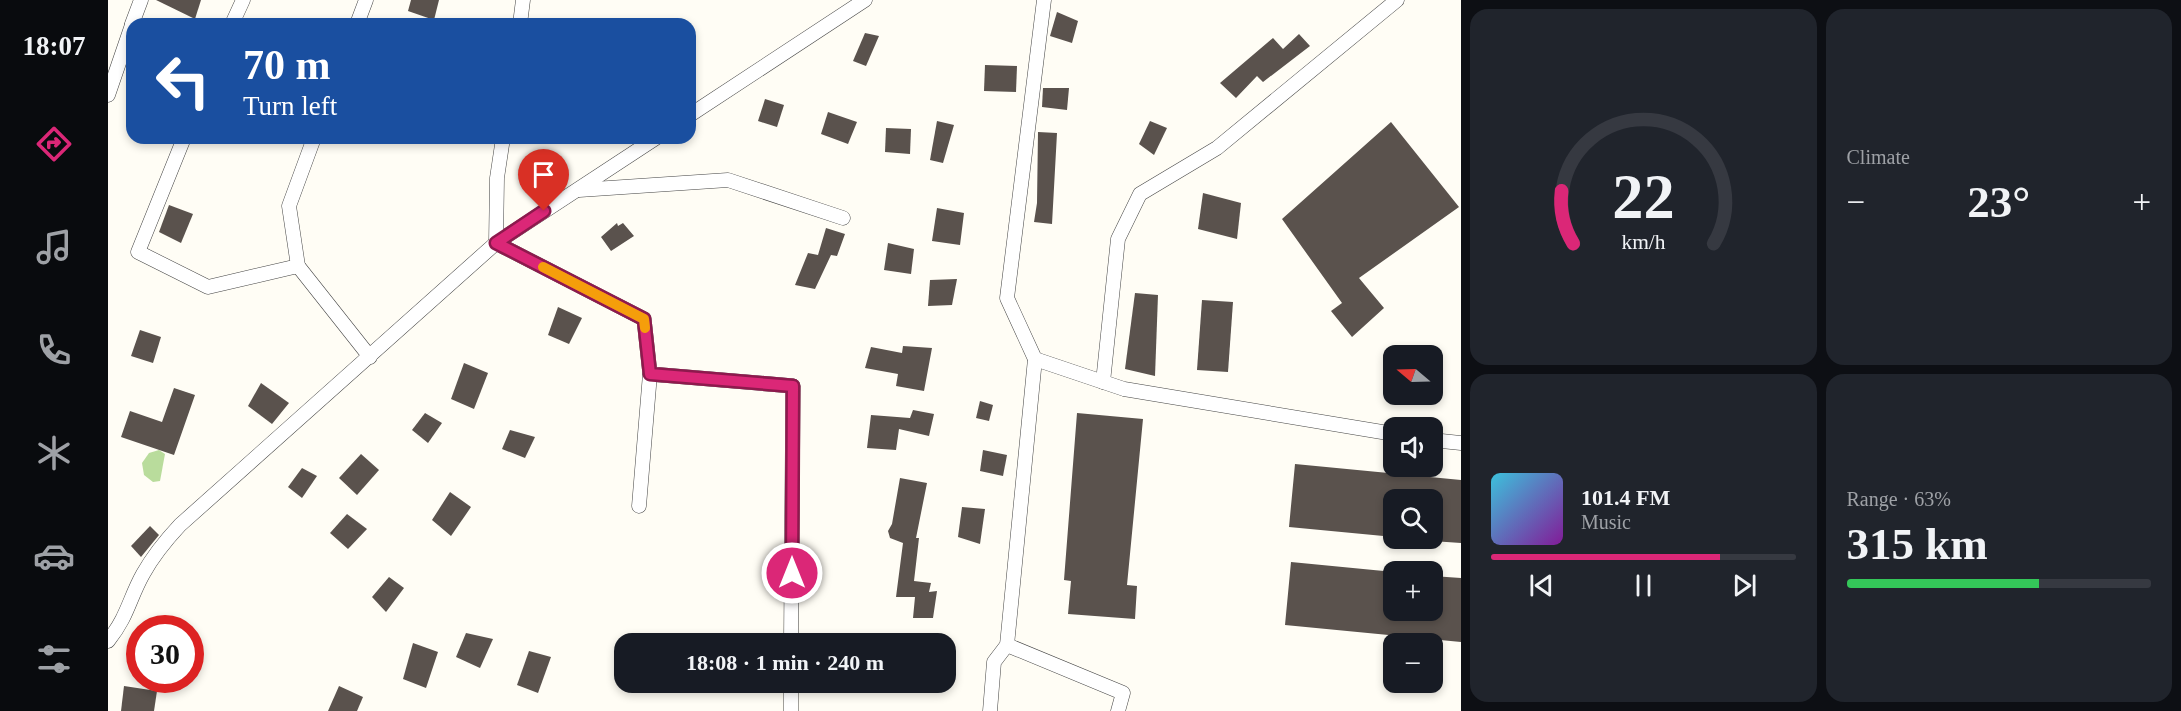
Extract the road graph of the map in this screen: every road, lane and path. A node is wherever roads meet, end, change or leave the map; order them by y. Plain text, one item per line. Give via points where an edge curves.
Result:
1 (141, 0) edge
2 (243, 0) edge
3 (366, 0) edge
4 (523, 0) edge
5 (865, 0) edge
6 (1044, 0) edge
7 (1397, 0) edge
8 (134, 18) edge
9 (235, 18) edge
10 (359, 18) edge
11 (521, 18) edge
12 (126, 42) edge
13 (108, 94) edge
14 (696, 111) edge
15 (182, 144) edge
16 (312, 144) edge
17 (502, 144) edge
18 (647, 144) edge
19 (577, 190) junction
20 (843, 218) dead end
21 (496, 243) junction
22 (298, 266) junction
23 (370, 357) junction
24 (1035, 359) junction
25 (650, 374) junction
26 (1103, 382) junction
27 (1383, 432) edge
28 (1443, 441) edge
29 (1461, 443) edge
30 (639, 506) dead end
31 (791, 633) edge
32 (108, 641) edge
33 (1007, 645) junction
34 (791, 693) edge
35 (791, 711) edge
36 (990, 711) edge
37 (1118, 711) edge

1 - 8 street
2 - 9 street
3 - 10 street
4 - 11 street
5 - 14 street
6 - 24 street via 1007,298
7 - 26 street via 1218,148 1140,194 1118,239
12 - 13 street
15 - 22 street via 138,252 208,286
16 - 22 street via 289,206
17 - 21 street
18 - 19 street
19 - 20 street via 728,180
19 - 21 street
21 - 23 street
21 - 25 street via 644,319
22 - 23 street
23 - 32 street via 180,525 142,576 124,622
24 - 26 street
24 - 33 street
25 - 30 street
25 - 31 street via 793,386
26 - 27 street via 1124,389
28 - 29 street
33 - 36 street via 994,662
33 - 37 street via 1123,693
34 - 35 street

